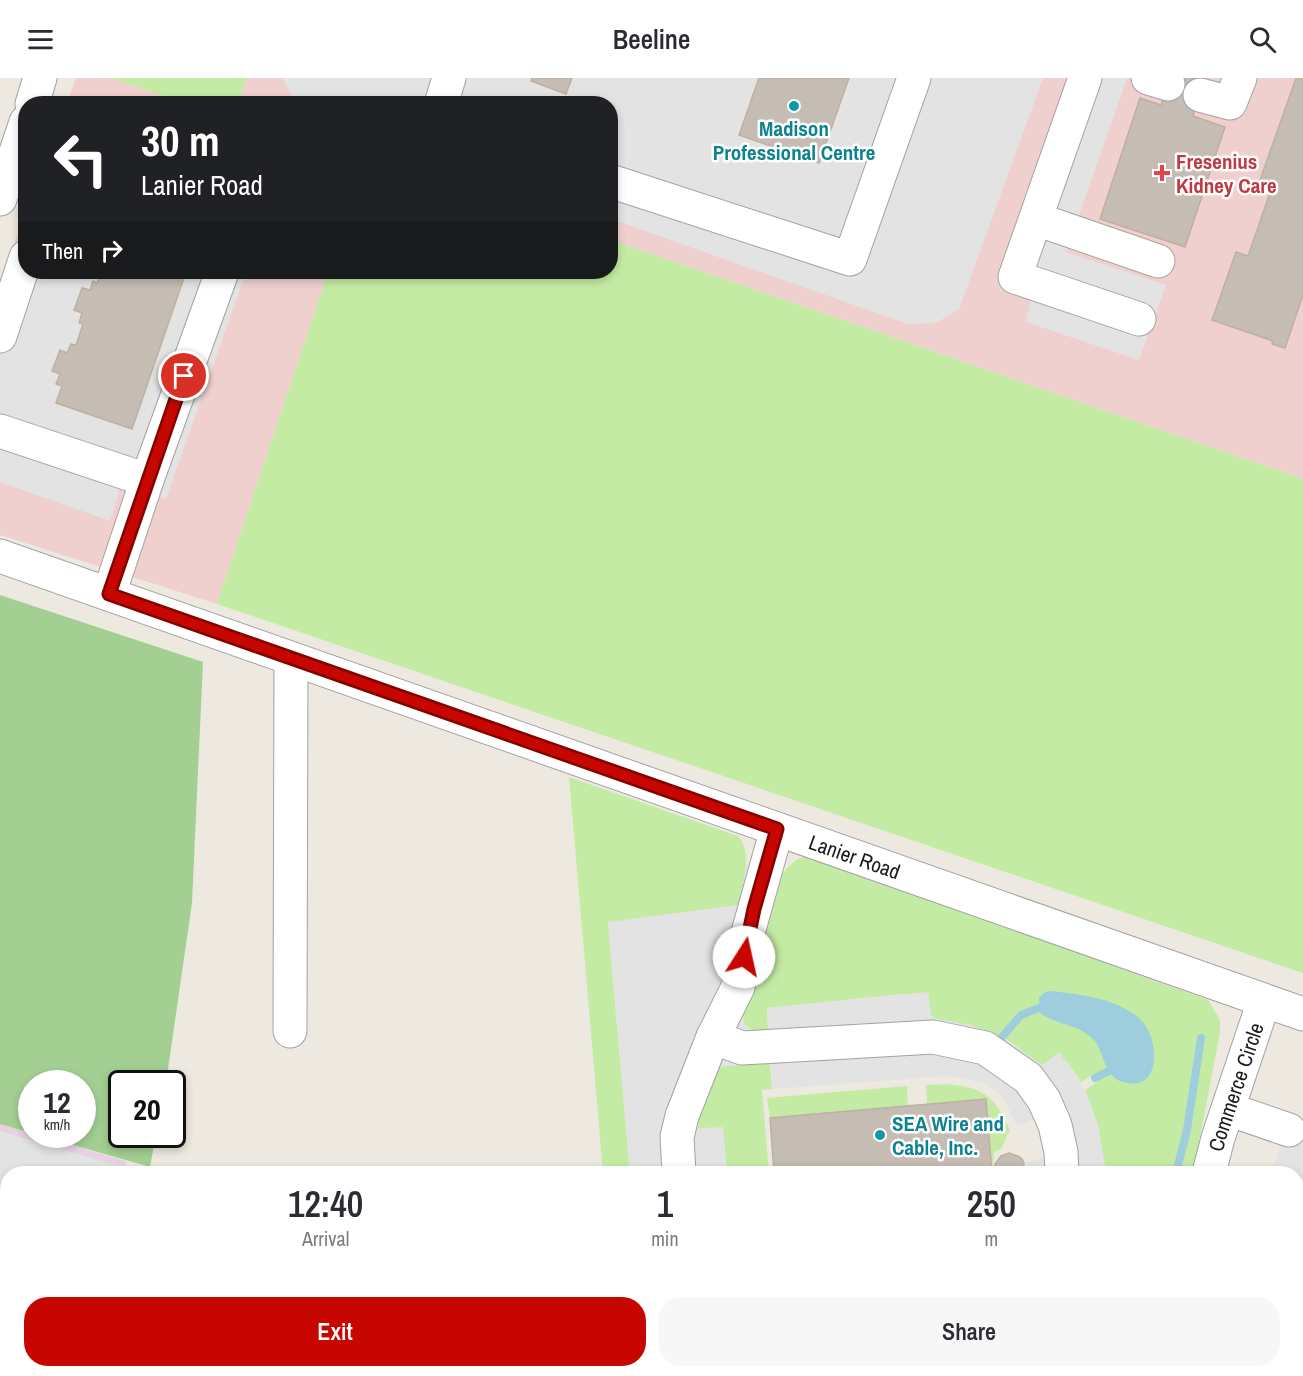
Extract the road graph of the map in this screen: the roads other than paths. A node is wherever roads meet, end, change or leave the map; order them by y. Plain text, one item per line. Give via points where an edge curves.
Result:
1 (40, 78) edge
2 (449, 78) edge
3 (914, 78) edge
4 (1085, 78) edge
5 (1240, 78) edge
6 (1200, 95) dead end
7 (34, 96) edge
8 (443, 96) edge
9 (18, 146) edge
10 (618, 184) edge
11 (0, 199) edge
12 (1036, 219) junction
13 (16, 259) edge
14 (1158, 261) dead end
15 (219, 279) edge
16 (1139, 319) dead end
17 (0, 336) edge
18 (0, 432) edge
19 (147, 480) junction
20 (0, 555) edge
21 (109, 594) junction
22 (291, 659) junction
23 (777, 829) junction
24 (1264, 1001) junction
25 (1303, 1014) edge
26 (290, 1031) dead end
27 (712, 1038) junction
28 (1228, 1109) junction
29 (1289, 1130) dead end
30 (679, 1166) edge
31 (1062, 1166) edge
32 (1211, 1166) edge

1 - 7 street
2 - 8 street
3 - 10 street via 850,259
4 - 12 street
5 - 6 street via 1230,103
9 - 11 street
12 - 14 street
12 - 16 street via 1015,277
13 - 17 street
15 - 19 street
18 - 19 street
19 - 21 street
20 - 21 street, Lanier Road
21 - 22 street, Lanier Road
22 - 23 street, Lanier Road
22 - 26 street
23 - 24 street, Lanier Road
23 - 27 street via 754,909 738,987
24 - 25 street, Lanier Road
24 - 28 street, Commerce Circle
27 - 30 street via 682,1116 677,1137
27 - 31 street via 742,1048 933,1037 985,1048 1028,1078 1044,1100 1055,1125
28 - 29 street
28 - 32 street, Commerce Circle

